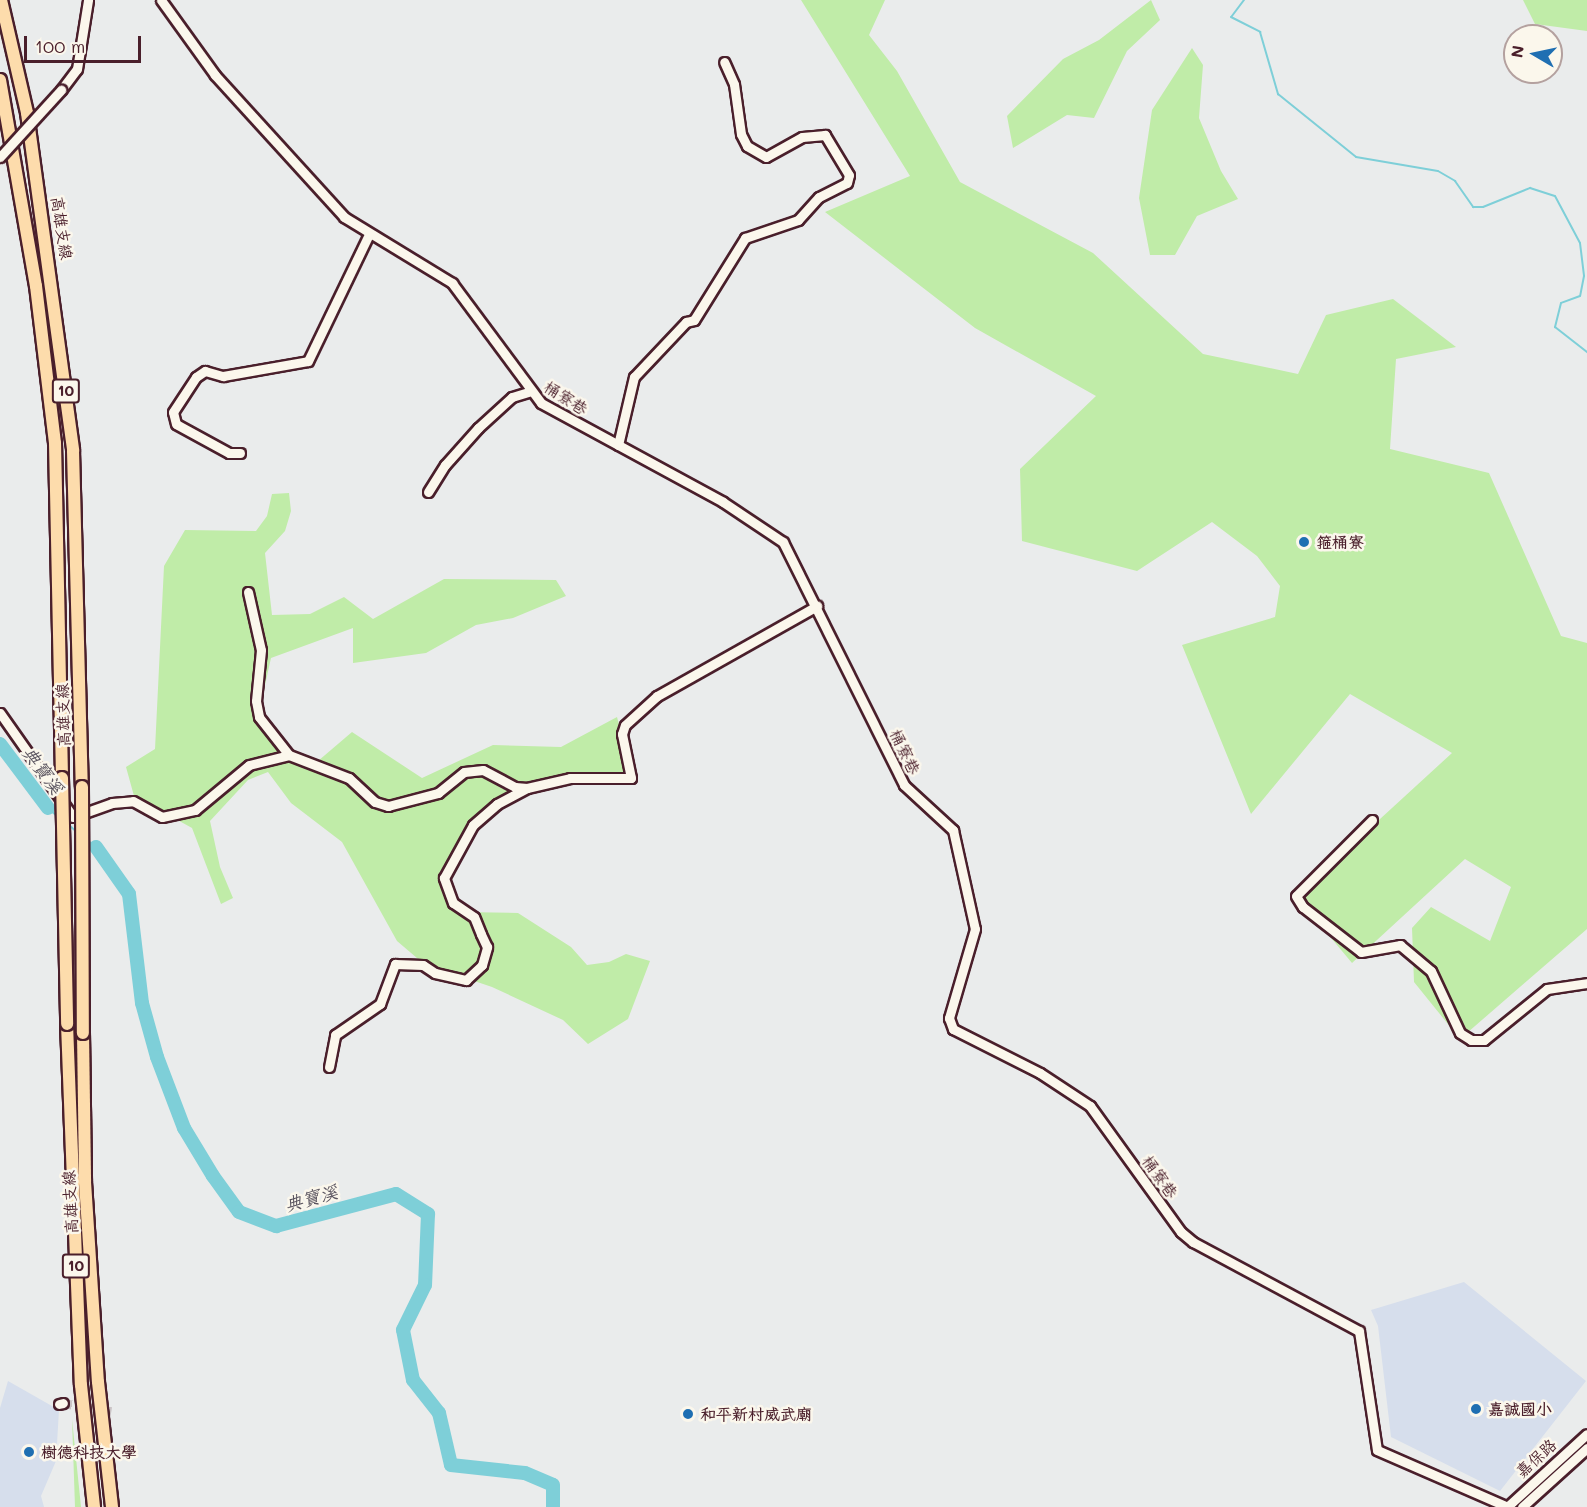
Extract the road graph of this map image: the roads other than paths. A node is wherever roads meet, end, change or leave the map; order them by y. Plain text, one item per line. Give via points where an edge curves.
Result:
1 (1, 0) edge
2 (88, 0) edge
3 (161, 0) edge
4 (724, 62) dead end
5 (0, 80) edge
6 (0, 158) edge
7 (369, 234) junction
8 (528, 392) junction
9 (618, 445) junction
10 (240, 453) dead end
11 (428, 492) dead end
12 (248, 592) dead end
13 (817, 606) junction
14 (0, 712) edge
15 (289, 755) junction
16 (527, 788) junction
17 (1372, 820) dead end
18 (1587, 983) edge
19 (329, 1067) dead end
20 (1587, 1434) edge
21 (1587, 1448) edge
22 (94, 1507) edge
23 (111, 1507) edge
24 (1508, 1507) edge
25 (1522, 1507) edge

1 - 23 highway, 高雄支線 / 10, bridge via 27,113 73,451 87,1205 98,1382
2 - 6 street, bridge via 77,69
3 - 7 street, 桶寮巷 via 215,75 344,217
4 - 9 street via 734,84 741,134 747,146 766,157 802,137 825,135 849,174 847,183 819,197 798,220 745,238 694,320 686,322 634,377
5 - 22 highway, 高雄支線 / 10, bridge via 36,286 55,443 67,1024 81,1385
7 - 8 street, 桶寮巷 via 452,283
7 - 10 street via 308,361 223,376 205,371 196,377 173,412 176,424 229,453
8 - 9 street, 桶寮巷 via 541,404
8 - 11 street via 512,397 478,428 445,465
9 - 13 street, 桶寮巷 via 776,535 796,563
12 - 15 street via 261,650 256,701 259,717
13 - 16 street via 657,696 625,725 622,734 631,778 570,778
13 - 24 street, 桶寮巷 via 904,785 953,830 975,929 949,1018 953,1029 1040,1072 1090,1106 1181,1232 1194,1242 1359,1331 1377,1450
14 - 15 street via 73,818 112,803 133,801 162,817 195,810 249,765
15 - 16 street via 349,778 375,802 388,806 438,793 464,772 483,770 514,787
16 - 19 street via 497,804 473,825 446,870 444,878 453,903 474,917 487,947 482,965 466,980 435,973 423,965 395,964 380,1004 335,1035
17 - 18 street via 1296,896 1303,907 1361,952 1400,945 1431,971 1460,1033 1471,1040 1484,1040 1547,989
20 - 24 street, 嘉保路
21 - 25 street, 嘉保路

